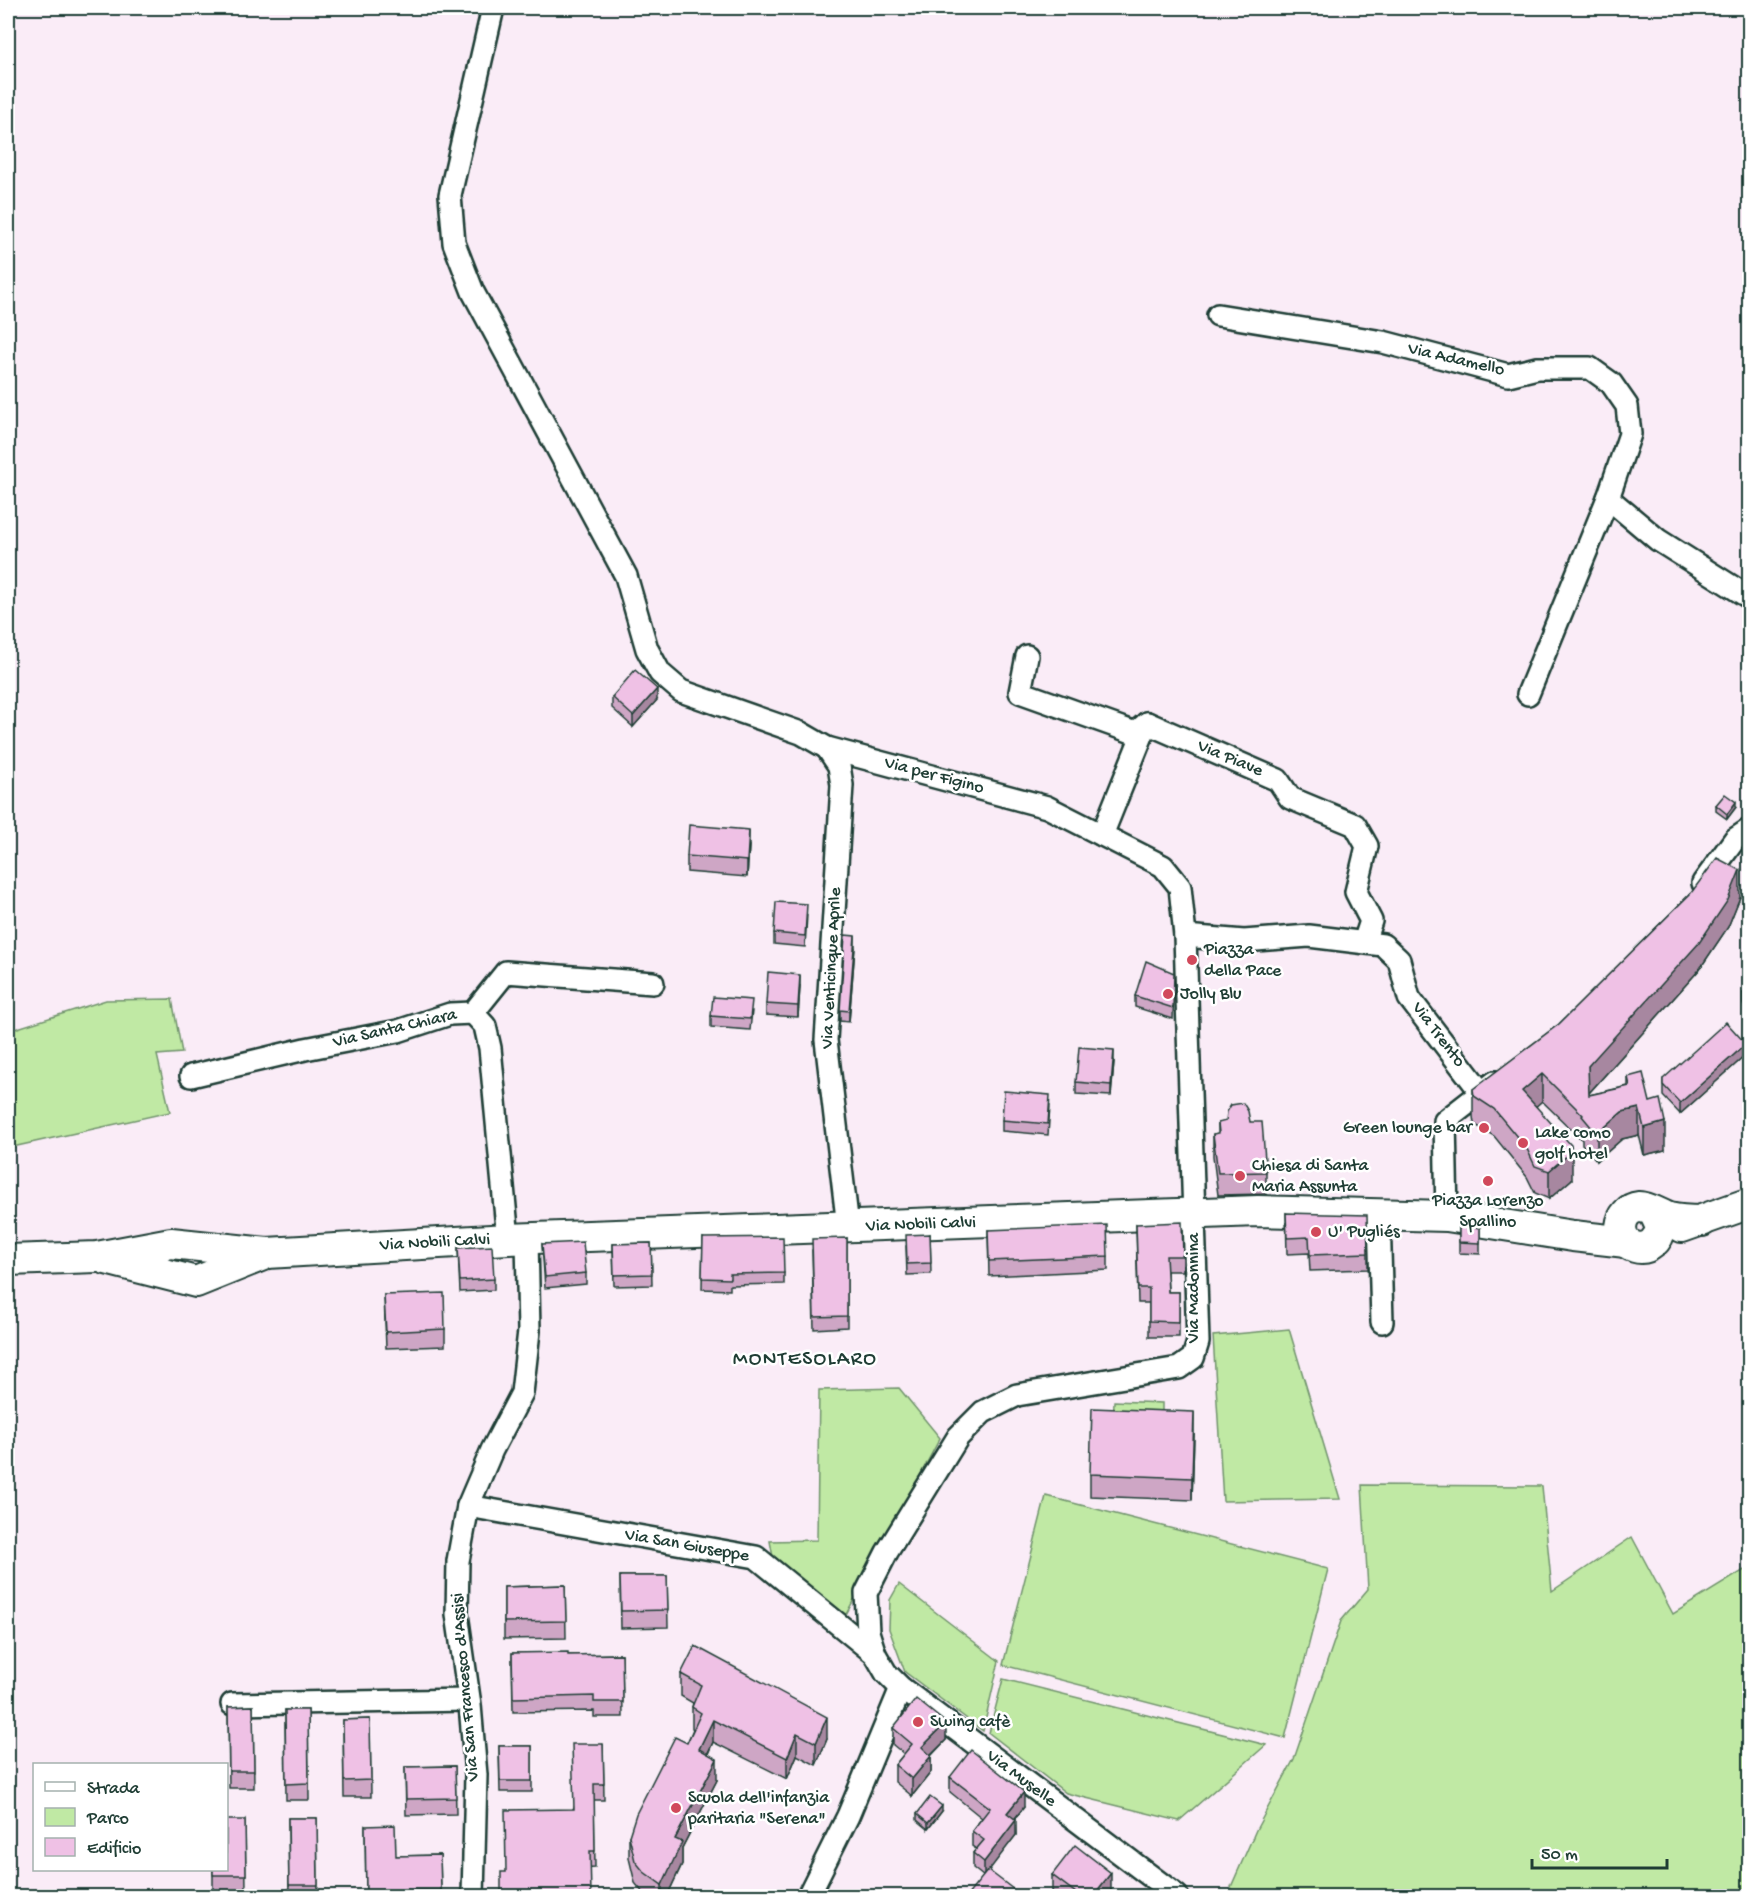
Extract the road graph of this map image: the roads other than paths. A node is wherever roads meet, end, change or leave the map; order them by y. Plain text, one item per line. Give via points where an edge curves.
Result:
1 (493, 8) edge
2 (1218, 315) dead end
3 (1608, 498) junction
4 (1749, 598) edge
5 (1027, 656) dead end
6 (1528, 694) dead end
7 (1147, 723) junction
8 (827, 747) junction
9 (1749, 829) edge
10 (1102, 835) junction
11 (1689, 903) edge
12 (1185, 936) junction
13 (1373, 944) junction
14 (653, 983) dead end
15 (473, 1013) junction
16 (1516, 1067) edge
17 (191, 1076) dead end
18 (1481, 1092) junction
19 (1749, 1203) edge
20 (1379, 1214) junction
21 (1193, 1215) junction
22 (1447, 1216) junction
23 (848, 1227) junction
24 (518, 1239) junction
25 (8, 1260) edge
26 (1382, 1322) dead end
27 (468, 1506) junction
28 (887, 1551) joint
29 (875, 1654) junction
30 (901, 1688) junction
31 (469, 1700) junction
32 (232, 1704) edge
33 (473, 1896) edge
34 (808, 1896) edge
35 (1177, 1896) edge

1 - 8 street, Via per Figino via 450,195 454,243 474,292 626,576 647,649 660,674 681,691 801,733
2 - 3 street, Via Adamello via 1383,342 1508,375 1537,368 1590,368 1611,383 1627,406 1630,434
3 - 4 street via 1658,540
3 - 6 street, Via Adamello
5 - 7 street via 1020,692 1135,733
7 - 10 street
7 - 13 street, Via Piave via 1278,780 1290,798 1355,825 1368,846 1356,892 1371,921
8 - 10 street, Via per Figino via 1047,807
8 - 23 street, Via Venticinque Aprile via 839,766 842,785 826,1040
9 - 11 street via 1735,839
10 - 12 street, Via per Figino via 1163,866 1180,887
12 - 13 street via 1244,941 1309,936
12 - 21 street, Via Madonnina
13 - 18 street, Via Trento via 1399,960 1409,998
14 - 15 street, Via Santa Chiara via 506,972
15 - 17 street, Via Santa Chiara via 450,1014 398,1031
15 - 24 street, Via San Francesco d'Assisi via 485,1026 490,1048
16 - 18 street
18 - 22 street via 1445,1121
19 - 22 main road, Via Nobili Calvi via 1702,1221 1657,1223 1655,1241 1645,1247 1636,1247 1625,1229 1573,1236
20 - 21 main road, Via Nobili Calvi via 1258,1211
20 - 22 main road, Via Nobili Calvi
20 - 26 street
21 - 23 main road, Via Nobili Calvi
21 - 28 street, Via Madonnina via 1198,1342 1193,1358 1179,1368 1017,1395 983,1412 958,1437
23 - 24 main road, Via Nobili Calvi
24 - 25 main road, Via Nobili Calvi via 267,1253 171,1243 97,1257
24 - 27 street, Via San Francesco d'Assisi via 529,1332 522,1393
27 - 29 street, Via San Giuseppe via 756,1557
27 - 31 street, Via San Francesco d'Assisi via 458,1562 457,1614
28 - 29 street, Via Muselle via 866,1593 868,1632
29 - 30 street, Via Muselle
30 - 34 street via 848,1816
30 - 35 street, Via Muselle
31 - 32 street
31 - 33 street, Via San Francesco d'Assisi via 476,1775

